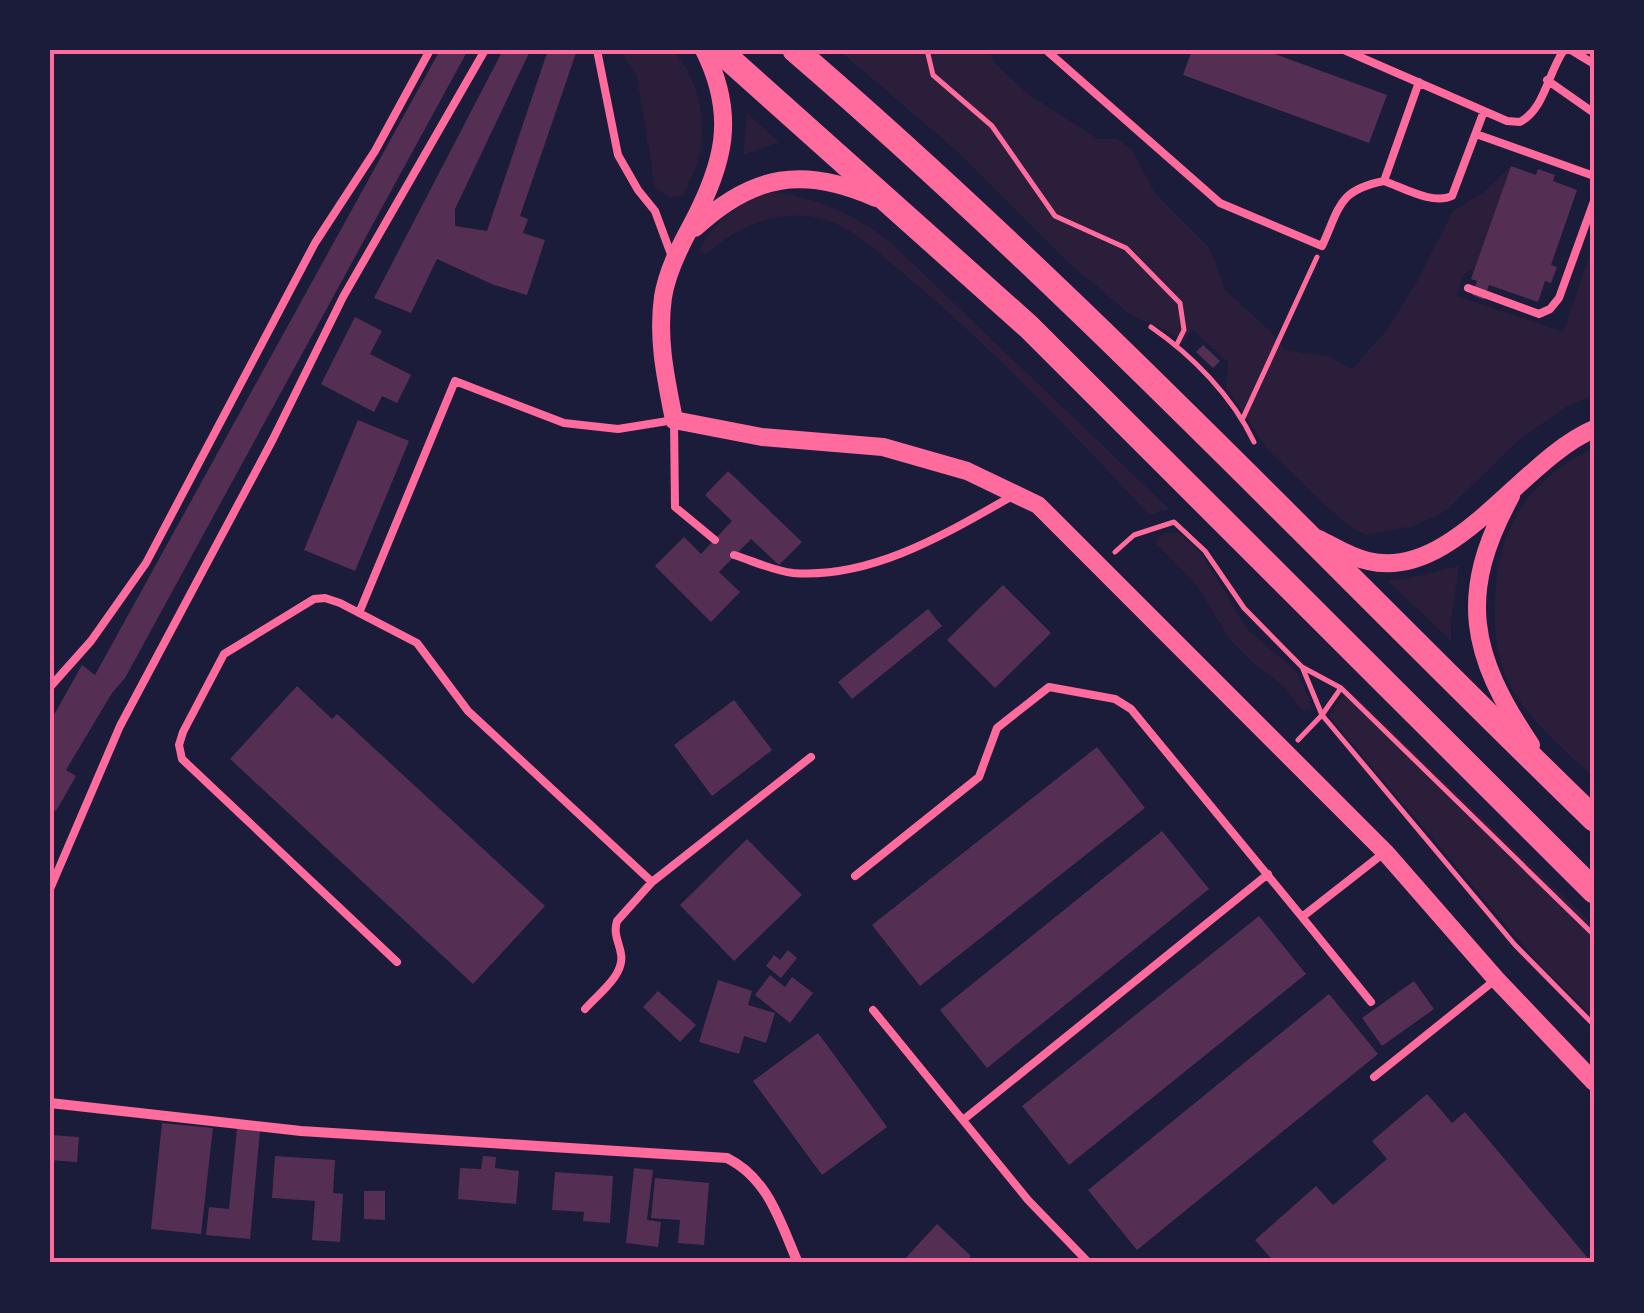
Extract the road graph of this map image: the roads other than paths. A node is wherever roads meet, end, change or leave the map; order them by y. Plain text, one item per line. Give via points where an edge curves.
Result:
1 (430, 50) edge
2 (485, 50) edge
3 (597, 50) edge
4 (704, 50) edge
5 (718, 50) edge
6 (796, 50) edge
7 (1046, 50) edge
8 (1344, 50) edge
9 (1568, 50) edge
10 (1594, 64) edge
11 (1547, 80) junction
12 (1419, 82) junction
13 (1484, 110) junction
14 (1594, 113) edge
15 (1476, 134) junction
16 (1594, 176) edge
17 (1384, 181) junction
18 (1594, 200) edge
19 (915, 223) junction
20 (684, 239) junction
21 (673, 262) junction
22 (1468, 288) dead end
23 (674, 420) junction
24 (1594, 429) edge
25 (1519, 482) junction
26 (1016, 494) junction
27 (1289, 519) junction
28 (714, 540) dead end
29 (734, 555) dead end
30 (358, 613) junction
31 (50, 687) edge
32 (811, 757) dead end
33 (1562, 788) junction
34 (1594, 819) edge
35 (1384, 852) junction
36 (1268, 874) junction
37 (855, 876) dead end
38 (652, 882) junction
39 (50, 889) edge
40 (1594, 891) edge
41 (1302, 917) junction
42 (397, 962) dead end
43 (1496, 979) junction
44 (1371, 1002) dead end
45 (585, 1008) dead end
46 (874, 1010) dead end
47 (1374, 1077) dead end
48 (1594, 1082) edge
49 (50, 1103) edge
50 (963, 1120) junction
51 (798, 1263) edge
52 (1089, 1263) edge

1 - 31 lane via 315,243 146,563
2 - 39 lane via 343,298 120,726
3 - 21 lane via 618,154 655,210
4 - 20 street via 720,88 723,138 710,190
5 - 19 main road
6 - 27 main road
7 - 17 lane via 1220,202 1322,246 1349,193
8 - 12 lane
9 - 10 lane
9 - 11 lane
11 - 13 lane via 1538,106 1520,122
11 - 14 lane
12 - 13 lane
12 - 17 lane
13 - 15 lane
15 - 16 lane
15 - 17 lane via 1452,196 1432,198
18 - 22 lane via 1550,310 1534,313
19 - 20 street via 855,189 795,178 742,193
19 - 40 main road via 1042,340
20 - 21 street
21 - 23 street via 663,296 660,352
23 - 26 street via 762,437 883,447 967,470
23 - 28 lane via 675,507
23 - 30 lane via 618,429 564,423 456,381
24 - 25 street
25 - 27 street via 1438,549 1393,563 1349,555
25 - 33 street via 1482,560 1477,624 1496,690
26 - 29 lane via 946,533 850,572 790,573
26 - 35 street via 1038,505
27 - 33 main road
30 - 38 lane via 417,644 468,711
30 - 42 lane via 314,599 224,654 178,745 194,774
32 - 38 lane
33 - 34 main road
35 - 41 lane
35 - 43 street
36 - 37 lane via 1130,709 1115,699 1048,687 997,728 978,776
36 - 41 lane
36 - 50 lane
38 - 45 lane via 617,922 620,970
41 - 44 lane
43 - 47 lane
43 - 48 street
46 - 50 lane
49 - 51 street via 301,1131 727,1158 760,1182
50 - 52 lane

